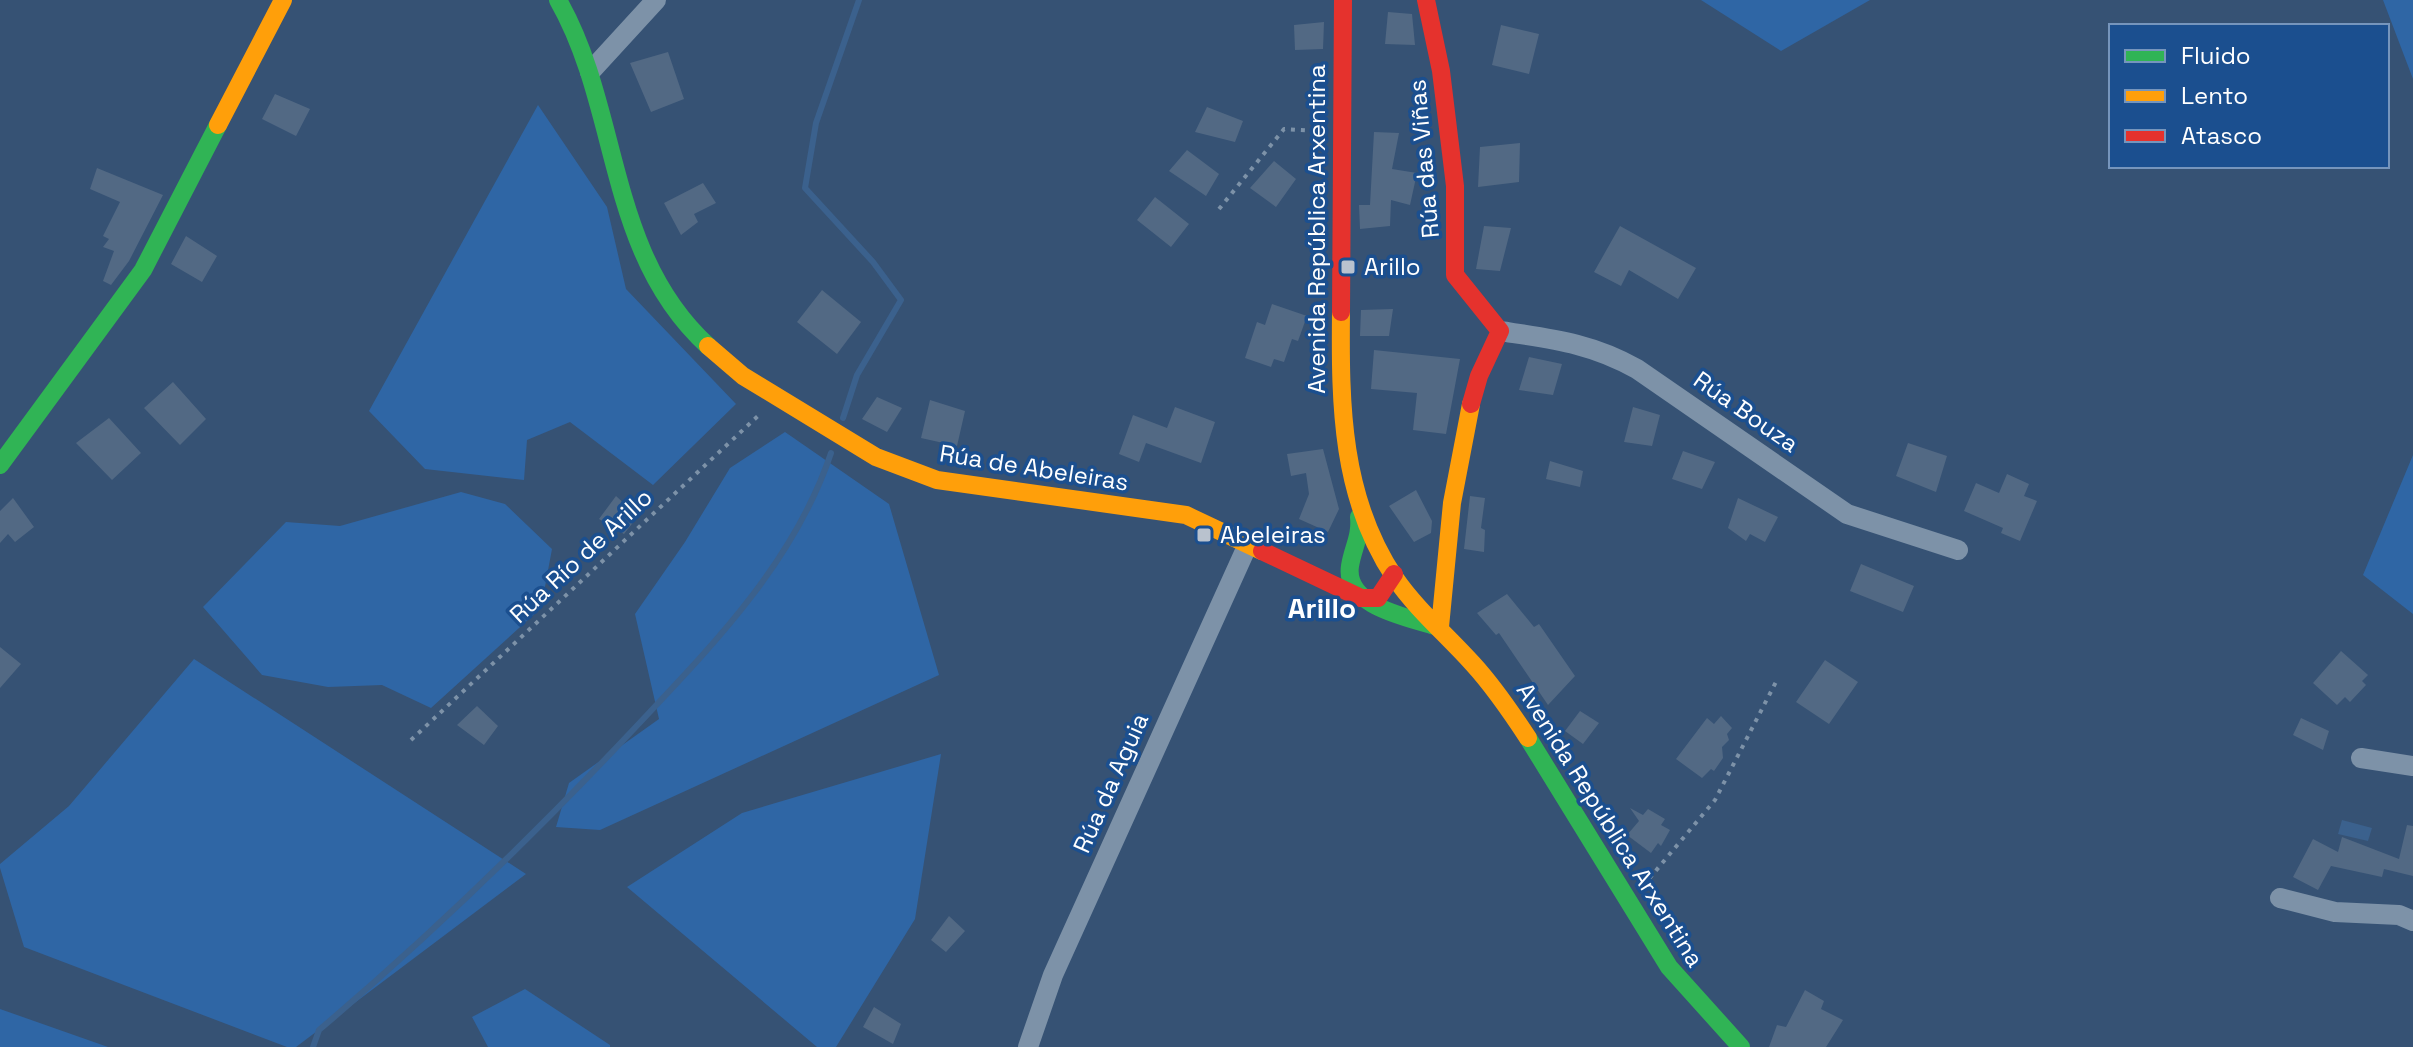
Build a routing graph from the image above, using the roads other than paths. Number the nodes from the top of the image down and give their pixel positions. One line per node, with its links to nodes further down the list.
1 (283, 0): 8 (street)
2 (558, 0): 6 (street, Rúa de Abeleiras)
3 (656, 0): 6 (street)
4 (1343, 0): 9 (street, Avenida República Arxentina)
5 (1426, 0): 7 (street, Rúa das Viñas)
6 (590, 72): 10 (street, Rúa de Abeleiras)
7 (1500, 331): 11 (street, Rúa Bouza); 16 (street)
8 (0, 465)
9 (1358, 505): 13 (street, Avenida República Arxentina); 14 (street, Avenida República Arxentina)
10 (1249, 542): 12 (street, Rúa de Abeleiras); 21 (street, Rúa da Aguia)
11 (1958, 550)
12 (1283, 560): 13 (street, Rúa de Abeleiras); 15 (street, Rúa de Abeleiras)
13 (1350, 567): 14 (street, Rúa de Abeleiras); 15 (street)
14 (1390, 570): 15 (street); 16 (street, Avenida República Arxentina)
15 (1361, 598): 16 (street, Avenida República Arxentina)
16 (1440, 627): 22 (street, Avenida República Arxentina)
17 (2361, 758): 18 (street)
18 (2413, 766)
19 (2280, 898): 20 (street)
20 (2413, 921)
21 (1028, 1047)
22 (1741, 1047)

